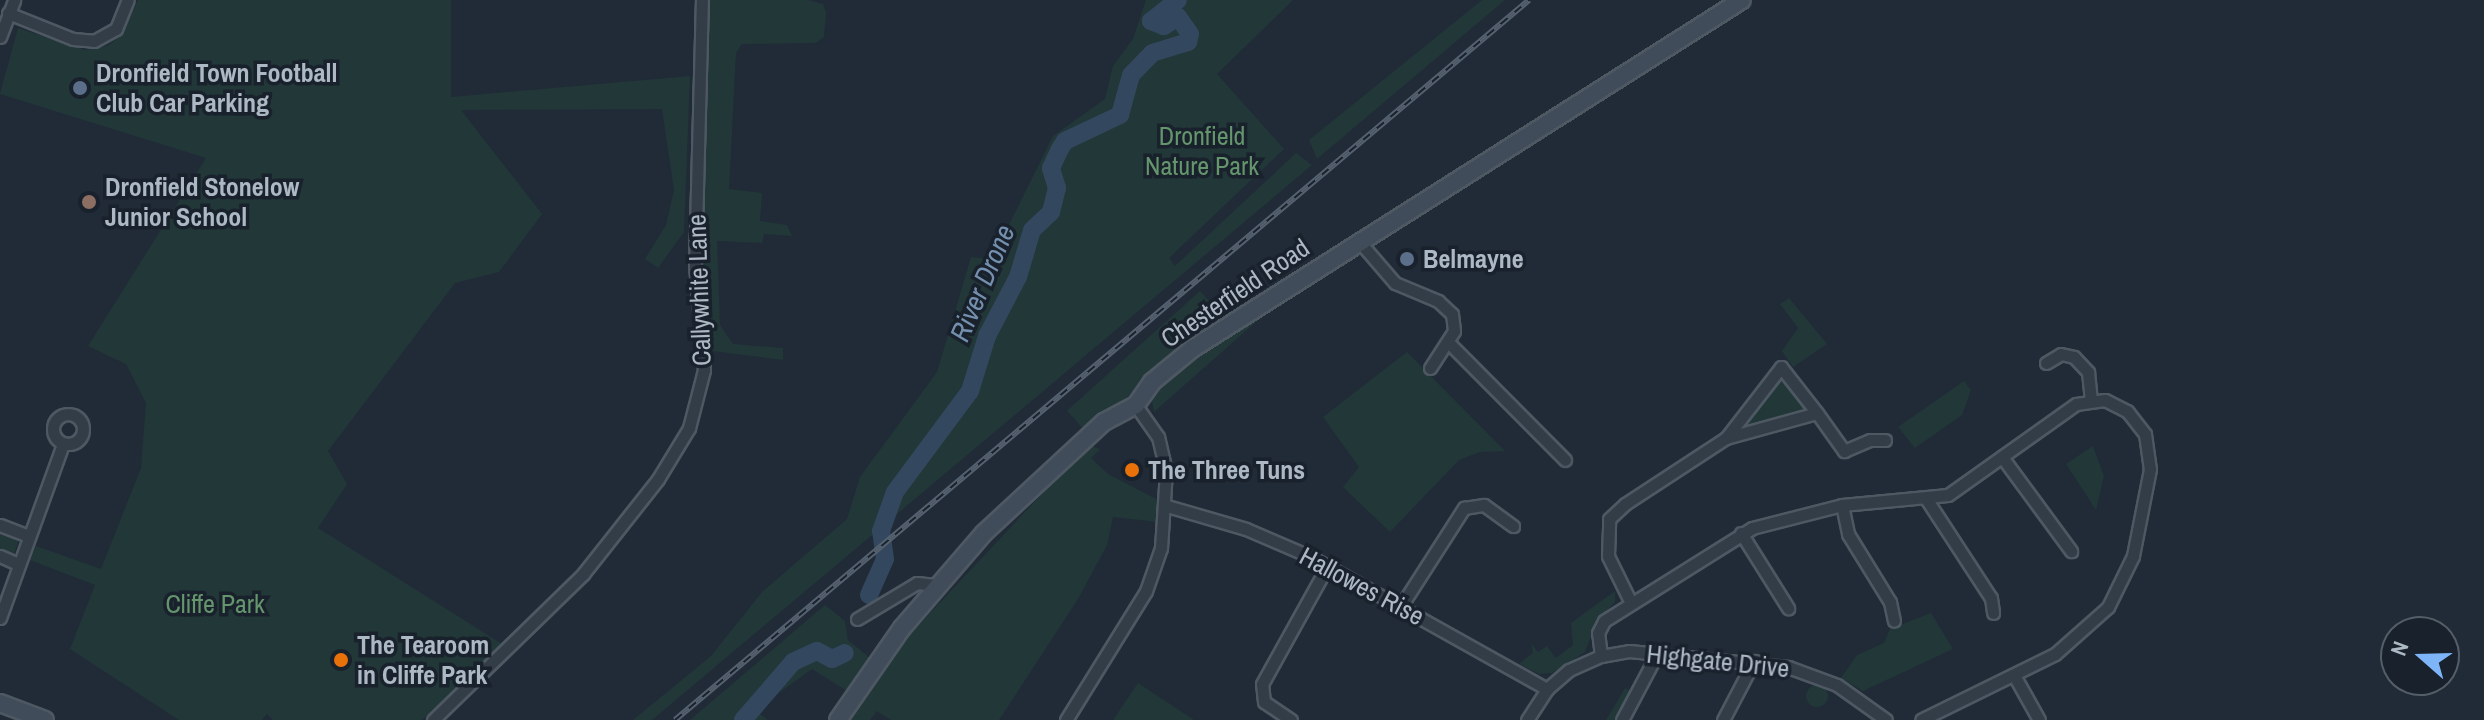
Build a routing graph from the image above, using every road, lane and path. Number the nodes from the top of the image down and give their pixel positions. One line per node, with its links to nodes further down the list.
1 (14, 0): 5 (street)
2 (128, 0): 5 (street)
3 (702, 0): 45 (street, Callywhite Lane)
4 (1742, 0): 7 (main road, Chesterfield Road)
5 (8, 13): 6 (street)
6 (0, 37)
7 (1358, 240): 8 (street); 12 (main road, Chesterfield Road)
8 (1448, 342): 10 (street); 18 (street)
9 (2046, 363): 11 (street)
10 (1430, 368)
11 (2091, 399): 17 (street); 41 (street)
12 (1136, 405): 21 (street); 30 (main road, Chesterfield Road)
13 (1817, 413): 14 (street); 14 (street); 15 (street)
14 (1726, 438): 31 (street)
15 (1885, 440)
16 (63, 444): 25 (street)
17 (2002, 457): 19 (street); 26 (street)
18 (1565, 460)
19 (1927, 500): 20 (street); 34 (street)
20 (1842, 505): 24 (street); 37 (street)
21 (1167, 506): 29 (street, Hallowes Rise); 47 (street)
22 (0, 525): 25 (street)
23 (1513, 526): 32 (street)
24 (1741, 533): 31 (street); 33 (street)
25 (29, 536): 28 (street)
26 (2071, 551)
27 (0, 556): 28 (street)
28 (18, 564): 35 (street)
29 (1328, 565): 32 (street, Hallowes Rise); 48 (street)
30 (935, 585): 36 (street); 46 (main road, Chesterfield Road)
31 (1631, 603): 39 (street)
32 (1401, 606): 42 (street, Hallowes Rise)
33 (1788, 608)
34 (1993, 613)
35 (0, 618)
36 (857, 619)
37 (1894, 621)
38 (1658, 652): 39 (street, Highgate Drive); 40 (street, Highgate Drive); 50 (street)
39 (1601, 656): 42 (street, Highgate Drive)
40 (1754, 661): 51 (street); 52 (street, Highgate Drive)
41 (2015, 677): 53 (street); 54 (street)
42 (1547, 689): 49 (street)
43 (0, 703): 44 (main road)
44 (45, 720)
45 (433, 720)
46 (838, 720)
47 (1066, 720)
48 (1291, 720)
49 (1527, 720)
50 (1622, 720)
51 (1723, 720)
52 (1884, 720)
53 (1921, 720)
54 (2039, 720)

